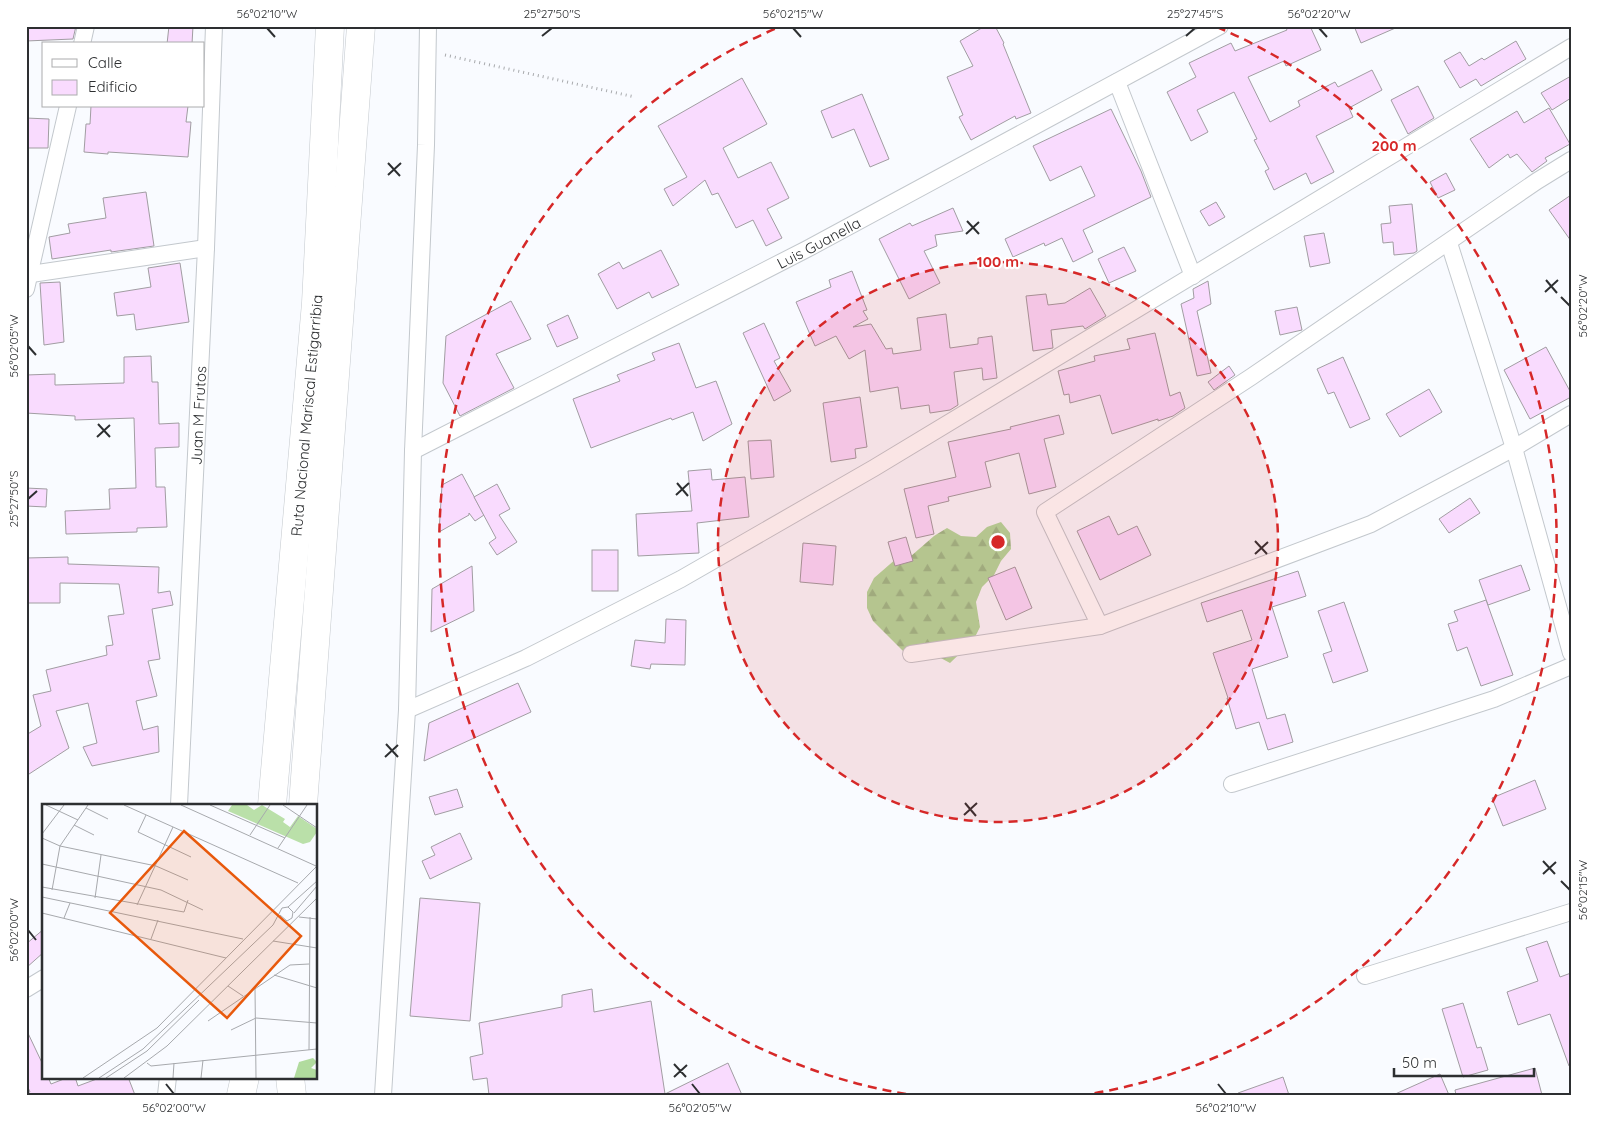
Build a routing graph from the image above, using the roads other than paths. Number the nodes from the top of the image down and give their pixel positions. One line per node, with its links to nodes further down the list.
1 (86, 26): 7 (street)
2 (214, 26): 13 (street, Juan M Frutos)
3 (330, 26): 26 (highway, Ruta Nacional Mariscal Estigarribia)
4 (361, 26): 27 (highway, Ruta Nacional Mariscal Estigarribia)
5 (428, 26): 18 (street)
6 (1220, 26): 9 (street, Luis Guanella)
7 (82, 42)
8 (1571, 47): 14 (street)
9 (1117, 82): 14 (street); 18 (street, Luis Guanella)
10 (68, 108): 15 (street)
11 (1571, 160): 12 (street)
12 (1449, 243): 17 (street); 19 (street)
13 (206, 248): 15 (street); 25 (street, Juan M Frutos)
14 (1193, 276): 23 (street)
15 (29, 281)
16 (1571, 414): 17 (street)
17 (1514, 448): 19 (street); 20 (street)
18 (413, 451): 23 (street)
19 (1100, 626): 21 (street)
20 (1571, 653)
21 (911, 654)
22 (1571, 666): 24 (street)
23 (407, 710): 38 (street)
24 (1232, 784)
25 (179, 804)
26 (272, 804)
27 (303, 804)
28 (1571, 912): 29 (street)
29 (1365, 976)
30 (42, 979): 31 (street)
31 (26, 989)
32 (168, 1078): 35 (street)
33 (245, 1078): 36 (highway)
34 (290, 1078): 37 (highway)
35 (166, 1095)
36 (241, 1095)
37 (292, 1095)
38 (383, 1095)

